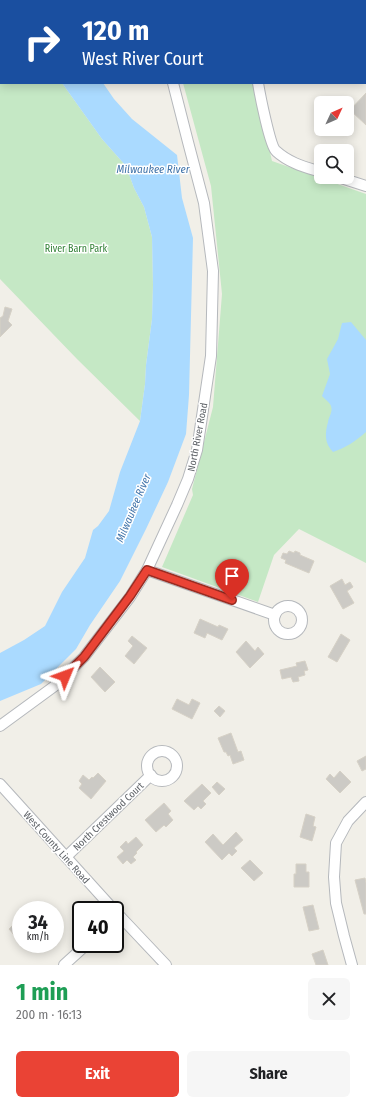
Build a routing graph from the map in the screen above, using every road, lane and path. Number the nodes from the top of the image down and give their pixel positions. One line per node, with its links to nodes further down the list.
1 (173, 84): 6 (street, North River Road)
2 (258, 84): 3 (street)
3 (314, 170)
4 (354, 182): 5 (street)
5 (366, 186)
6 (147, 570): 7 (street); 8 (street, North River Road)
7 (275, 616)
8 (0, 726)
9 (151, 775): 12 (street, North Crestwood Court)
10 (0, 784): 12 (street, West County Line Road)
11 (366, 802): 18 (street)
12 (66, 857): 13 (street, West County Line Road)
13 (105, 901)
14 (124, 921): 17 (street, West County Line Road)
15 (77, 953): 16 (street)
16 (64, 965)
17 (166, 965)
18 (352, 965)

